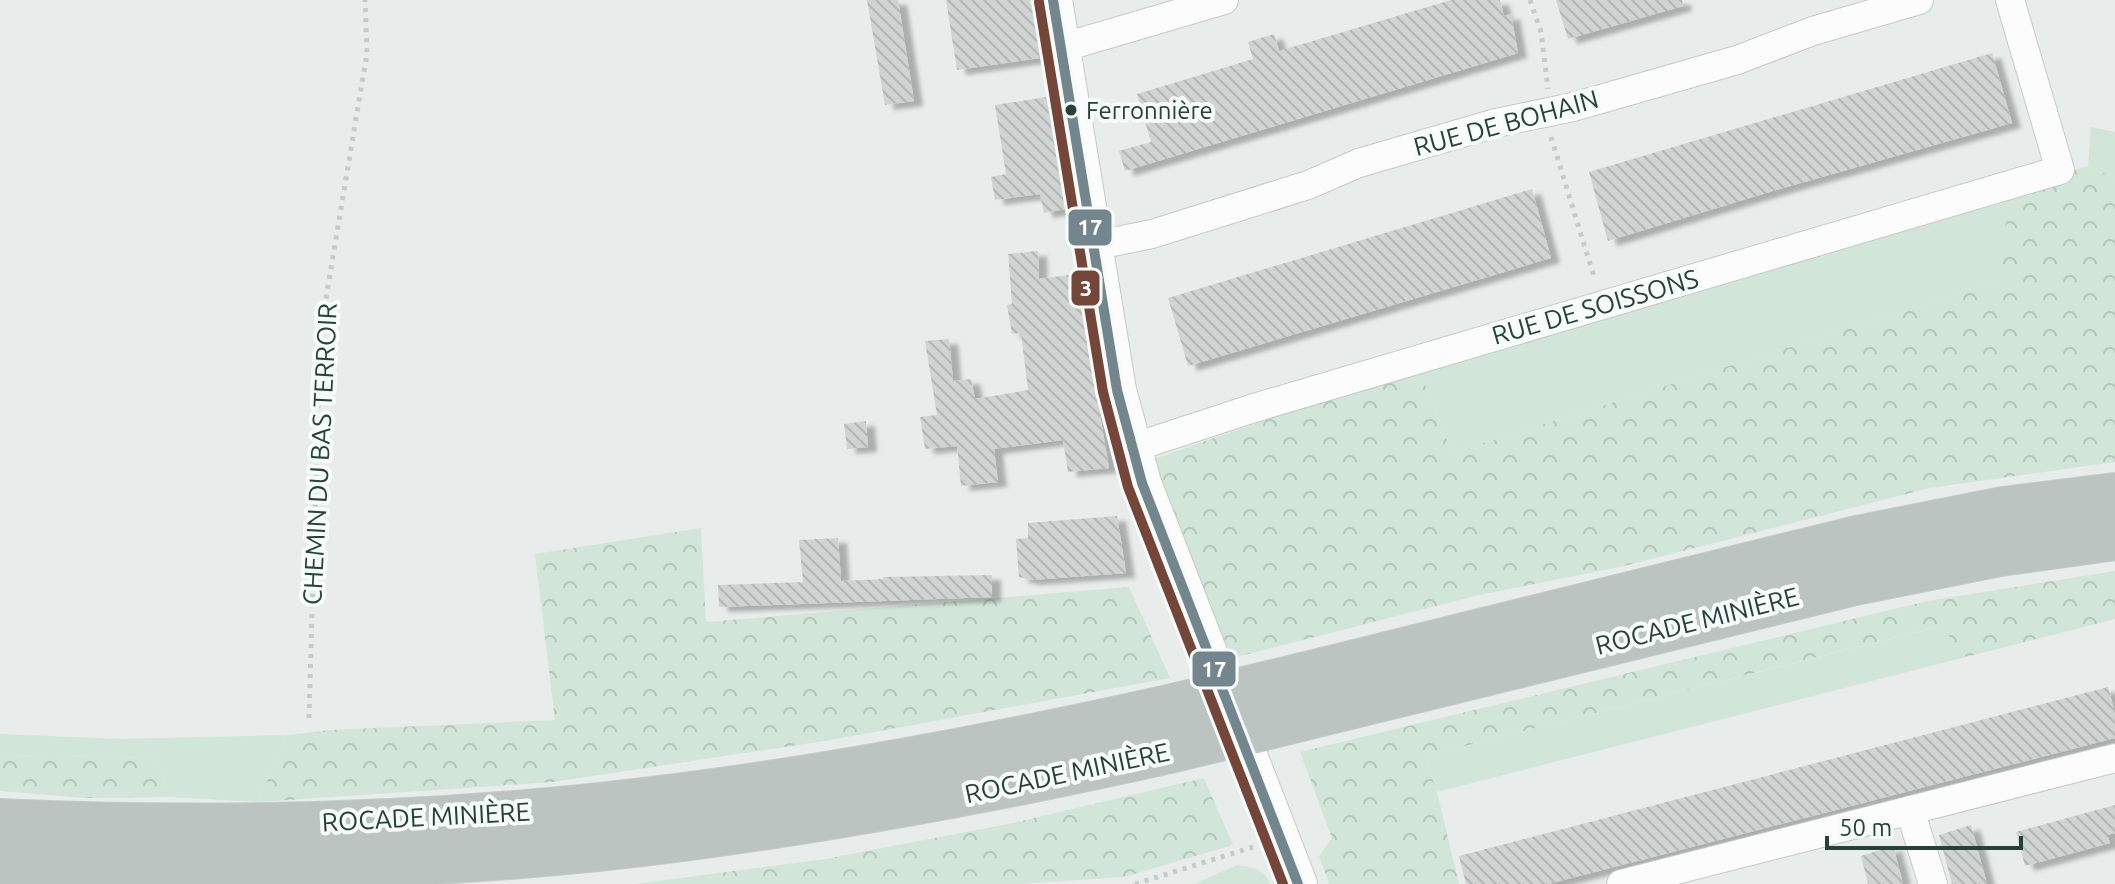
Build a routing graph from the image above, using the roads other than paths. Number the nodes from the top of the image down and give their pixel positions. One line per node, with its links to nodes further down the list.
1 (1053, 0): 5 (street)
2 (1224, 0): 5 (street)
3 (1919, 0): 6 (street, RUE DE BOHAIN)
4 (2010, 0): 7 (street, RUE DE SOISSONS)
5 (1061, 48): 6 (street)
6 (1093, 246): 7 (street)
7 (1132, 448): 14 (street)
8 (2115, 495): 12 (highway, ROCADE MINIÈRE, bridge)
9 (2115, 538): 13 (highway, ROCADE MINIÈRE, bridge)
10 (2115, 758): 11 (street)
11 (1910, 810): 15 (street); 16 (street)
12 (0, 821)
13 (0, 863)
14 (1298, 884)
15 (1621, 884)
16 (1933, 884)

